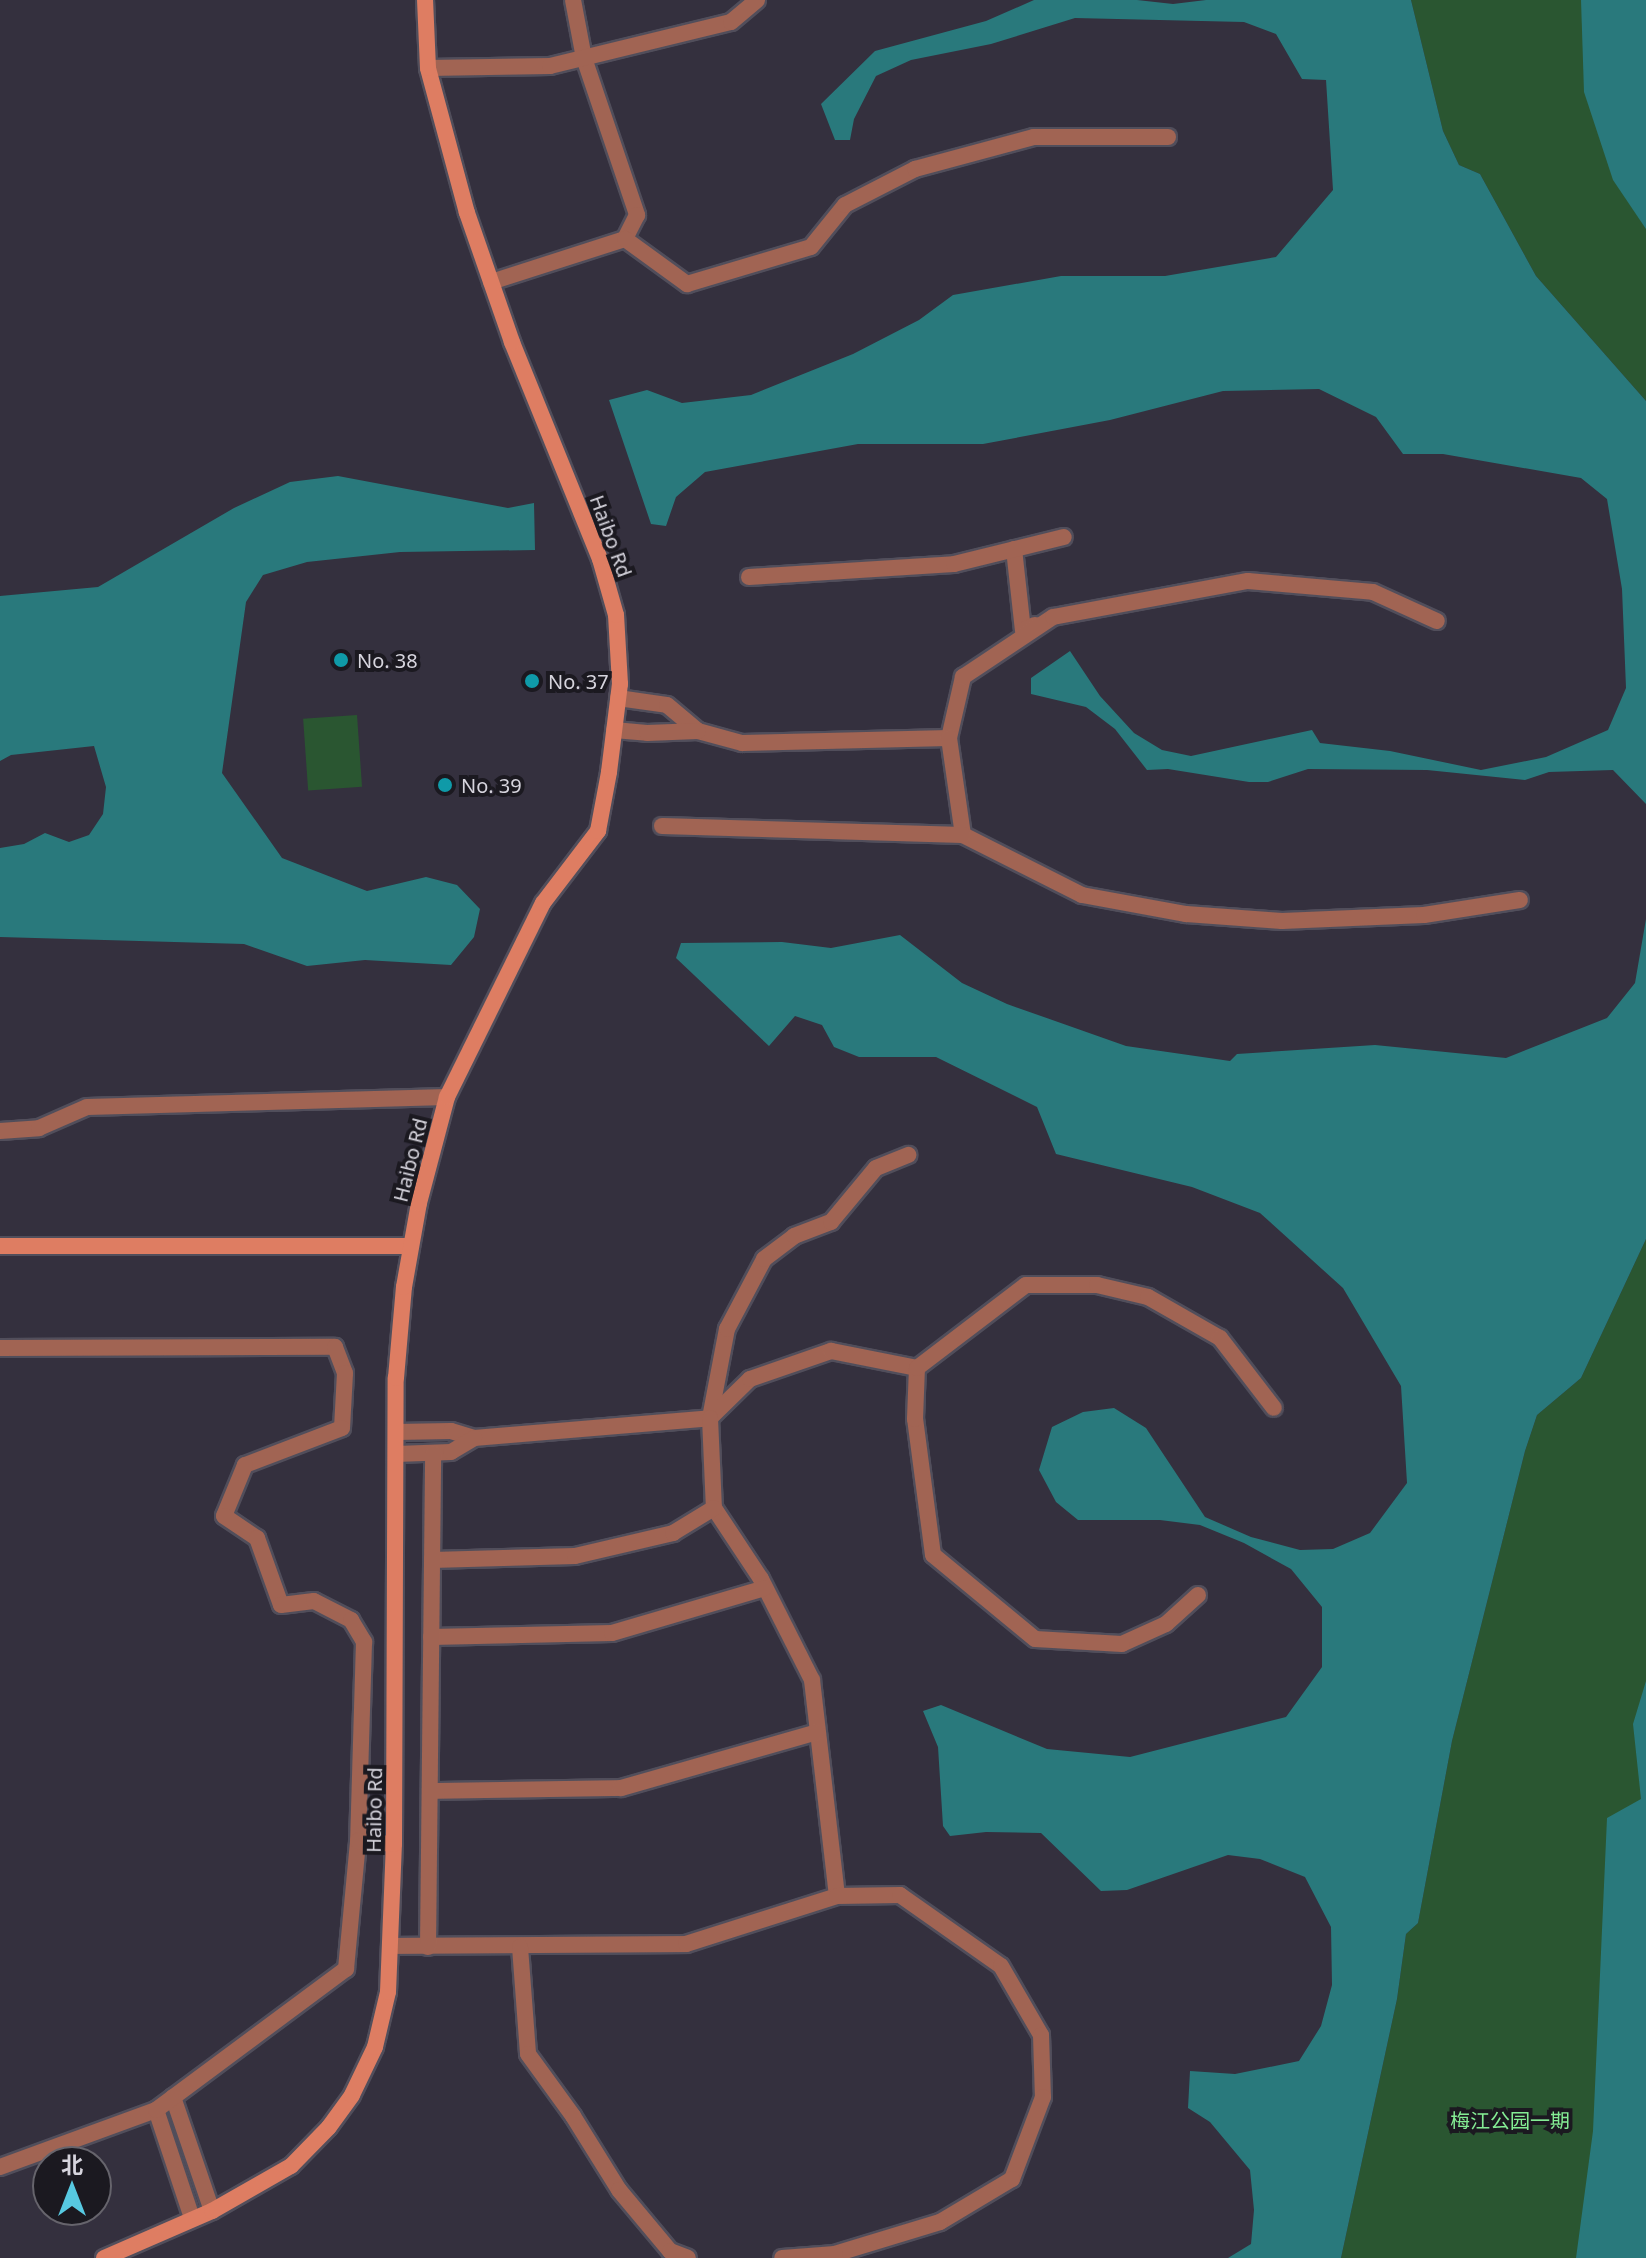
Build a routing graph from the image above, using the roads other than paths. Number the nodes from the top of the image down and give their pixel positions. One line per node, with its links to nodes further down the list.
1 (425, 0): 5 (street, Haibo Rd)
2 (573, 0): 4 (street)
3 (757, 0): 4 (street)
4 (584, 58): 5 (street); 7 (street)
5 (428, 68): 8 (street, Haibo Rd)
6 (1168, 137): 7 (street)
7 (625, 239): 8 (street)
8 (491, 282): 14 (street, Haibo Rd)
9 (1064, 537): 10 (street)
10 (1014, 549): 11 (street); 12 (street)
11 (749, 577)
12 (1053, 617): 13 (street); 17 (street)
13 (1437, 621)
14 (618, 698): 15 (street, Haibo Rd); 16 (street)
15 (614, 730): 16 (street); 21 (street, Haibo Rd)
16 (698, 731): 17 (street)
17 (949, 738): 19 (street)
18 (662, 826): 19 (street)
19 (963, 835): 20 (street)
20 (1520, 900)
21 (447, 1097): 22 (street); 25 (street, Haibo Rd)
22 (0, 1131)
23 (909, 1155): 29 (street)
24 (0, 1246): 25 (street)
25 (411, 1246): 30 (street, Haibo Rd)
26 (0, 1348): 41 (street)
27 (917, 1368): 28 (street); 29 (street); 37 (street)
28 (1274, 1408)
29 (710, 1418): 31 (street); 34 (street)
30 (396, 1432): 31 (street); 33 (street, Haibo Rd)
31 (474, 1438): 32 (street)
32 (433, 1453): 33 (street); 35 (street)
33 (396, 1454): 42 (street, Haibo Rd)
34 (714, 1508): 35 (street); 36 (street)
35 (432, 1560): 38 (street)
36 (765, 1588): 38 (street); 39 (street)
37 (1198, 1595)
38 (431, 1637): 40 (street)
39 (817, 1732): 40 (street); 43 (street)
40 (430, 1791): 45 (street)
41 (358, 1841): 42 (street); 47 (street)
42 (394, 1844): 44 (street, Haibo Rd)
43 (837, 1896): 46 (street); 54 (street)
44 (390, 1946): 45 (street); 50 (street, Haibo Rd)
45 (428, 1947): 46 (street)
46 (520, 1947): 53 (street)
47 (173, 2097): 48 (street); 50 (street)
48 (156, 2110): 49 (street); 51 (street)
49 (0, 2167)
50 (212, 2211): 51 (street, Haibo Rd)
51 (192, 2218): 52 (street, Haibo Rd)
52 (104, 2258)
53 (688, 2258)
54 (782, 2258)

